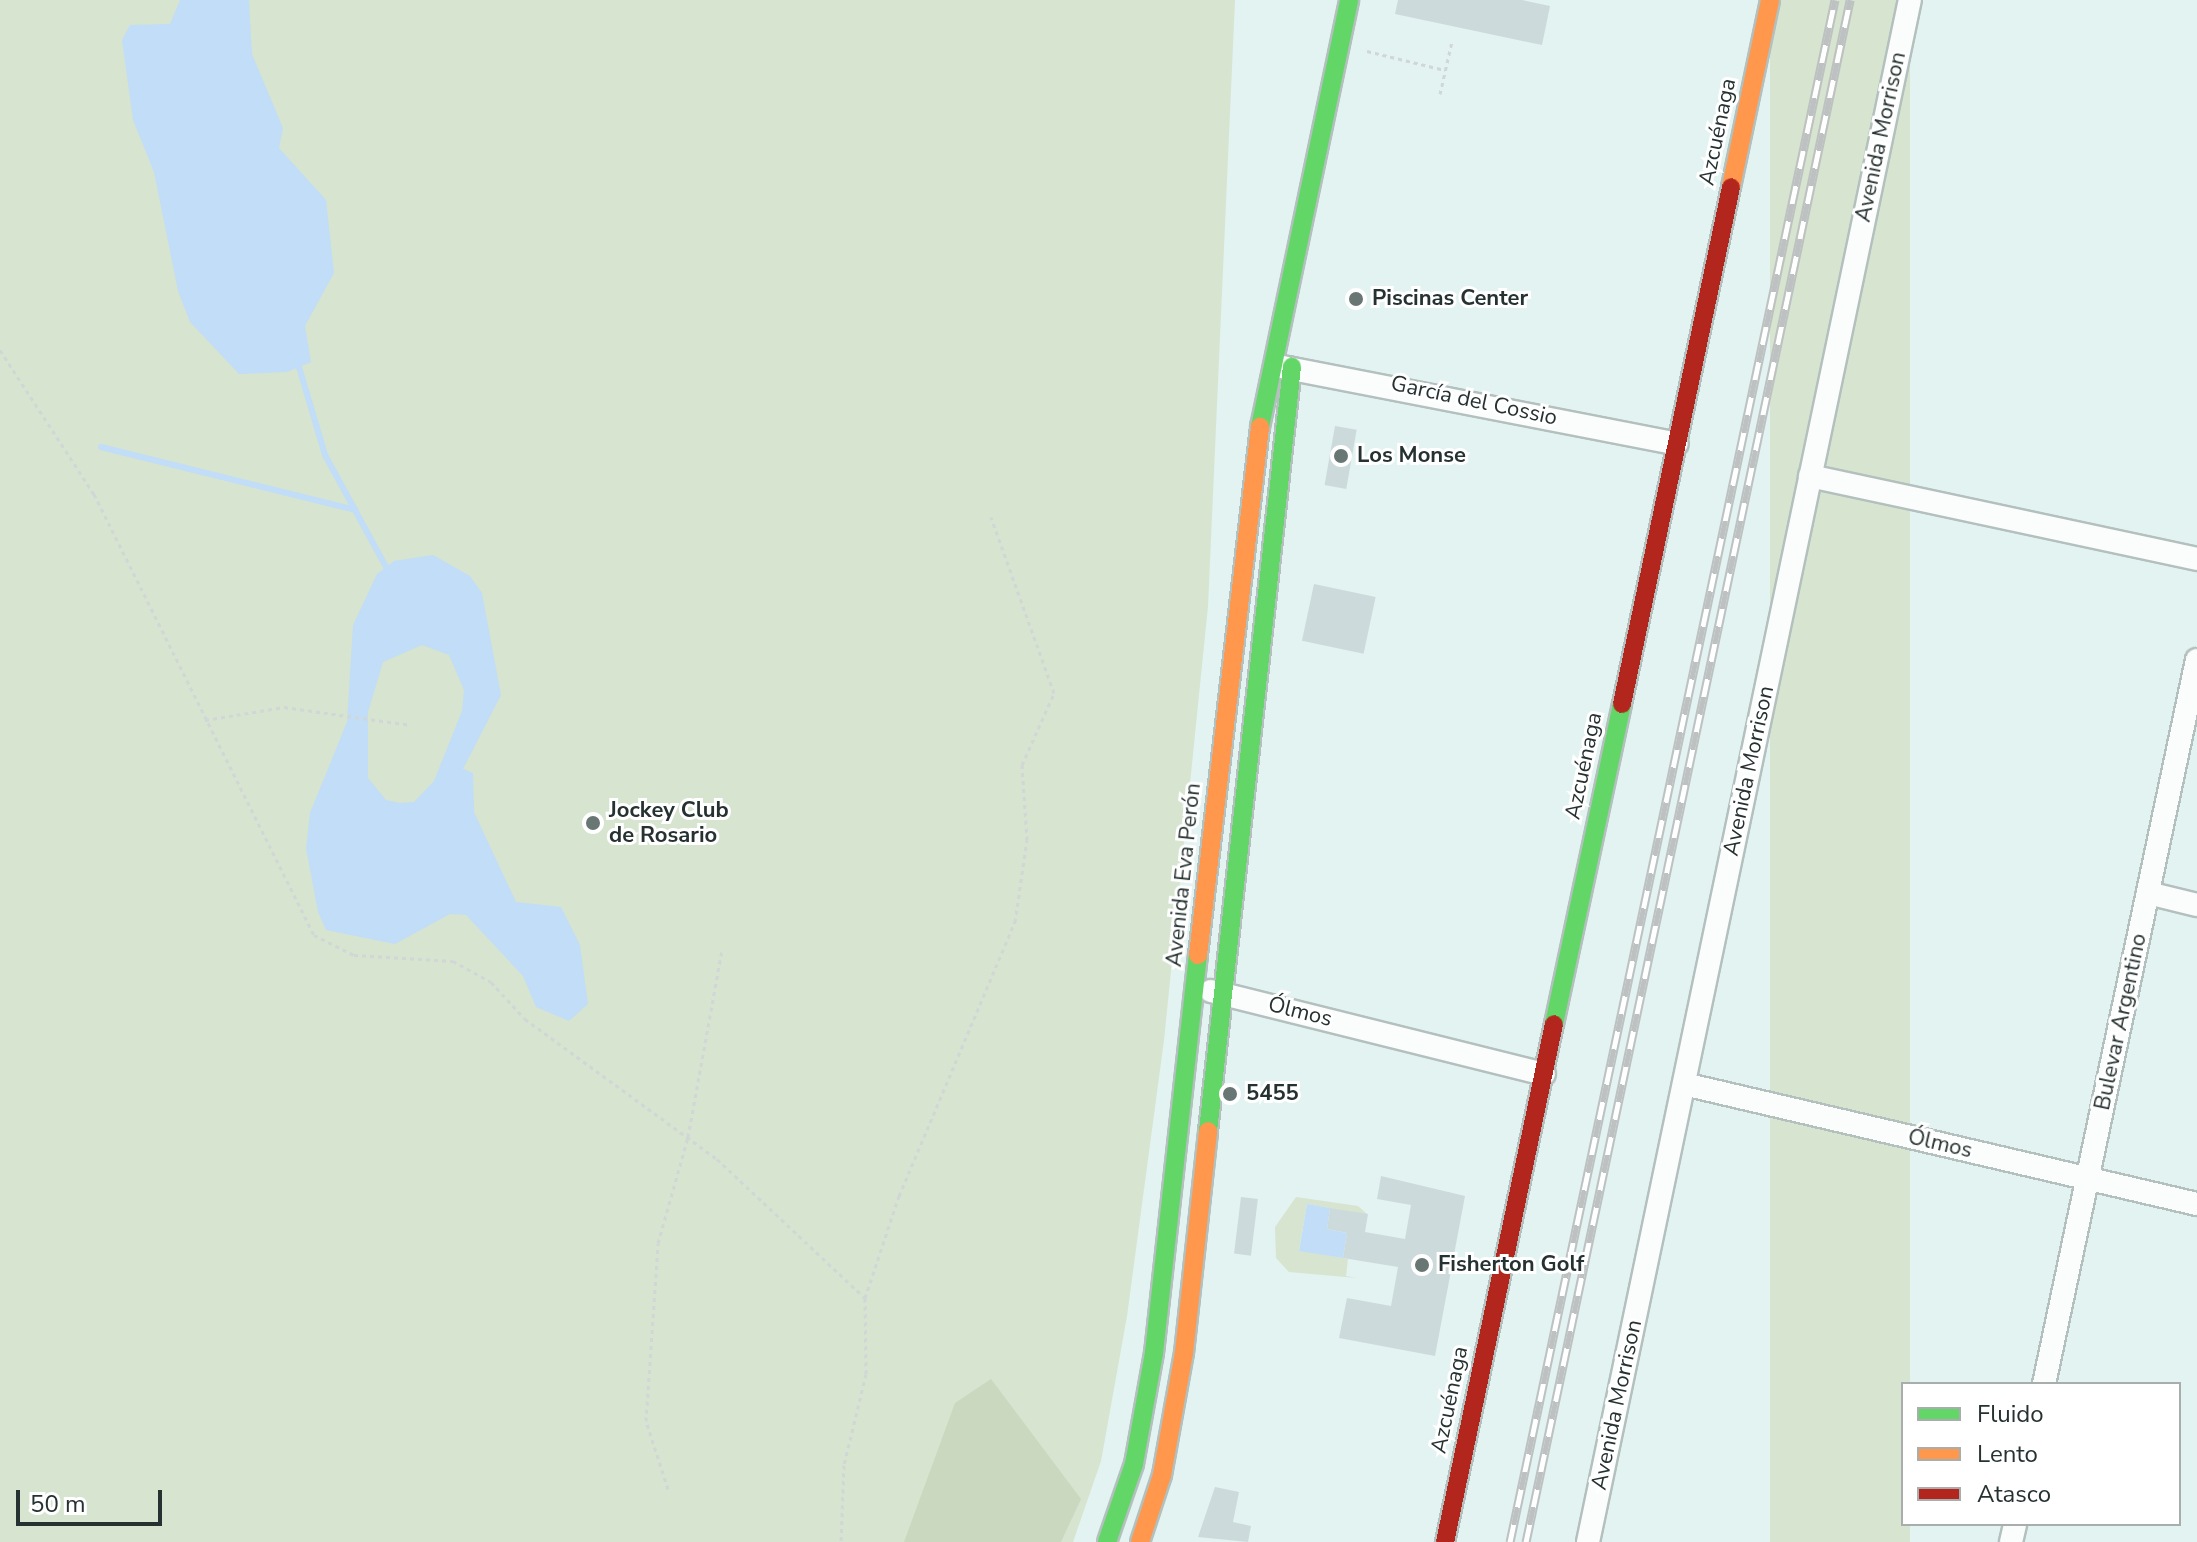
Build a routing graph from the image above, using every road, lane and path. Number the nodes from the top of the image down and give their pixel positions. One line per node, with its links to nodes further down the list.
1 (1349, 0): 9 (main road, Avenida Eva Perón)
2 (1770, 0): 10 (main road, Azcuénaga)
3 (1910, 0): 11 (street, Avenida Morrison)
4 (1452, 41): 6 (path)
5 (1377, 54): 6 (path)
6 (1445, 70): 7 (path)
7 (1440, 94)
8 (0, 350): 15 (path)
9 (1281, 367): 10 (street, García del Cossio); 20 (main road, Avenida Eva Perón); 21 (main road, Avenida Eva Perón)
10 (1677, 444): 22 (main road, Azcuénaga)
11 (1810, 476): 13 (street); 23 (street, Avenida Morrison)
12 (991, 517): 27 (path)
13 (2197, 559)
14 (2197, 660): 17 (street, Bulevar Argentino)
15 (205, 720): 16 (path); 24 (path)
16 (411, 725)
17 (2148, 893): 18 (street); 25 (street, Bulevar Argentino)
18 (2197, 905)
19 (722, 949): 24 (path)
20 (1196, 989): 21 (street, Ólmos); 31 (main road, Avenida Eva Perón)
21 (1226, 993): 22 (street, Ólmos); 32 (main road, Avenida Eva Perón)
22 (1544, 1074): 33 (main road, Azcuénaga)
23 (1684, 1084): 25 (street, Ólmos); 34 (street, Avenida Morrison)
24 (688, 1137): 27 (path); 29 (path)
25 (2088, 1179): 26 (street, Ólmos); 28 (street, Bulevar Argentino)
26 (2197, 1204)
27 (865, 1298): 30 (path)
28 (2044, 1382)
29 (668, 1489)
30 (841, 1542)
31 (1107, 1542)
32 (1140, 1542)
33 (1445, 1542)
34 (1588, 1542)

